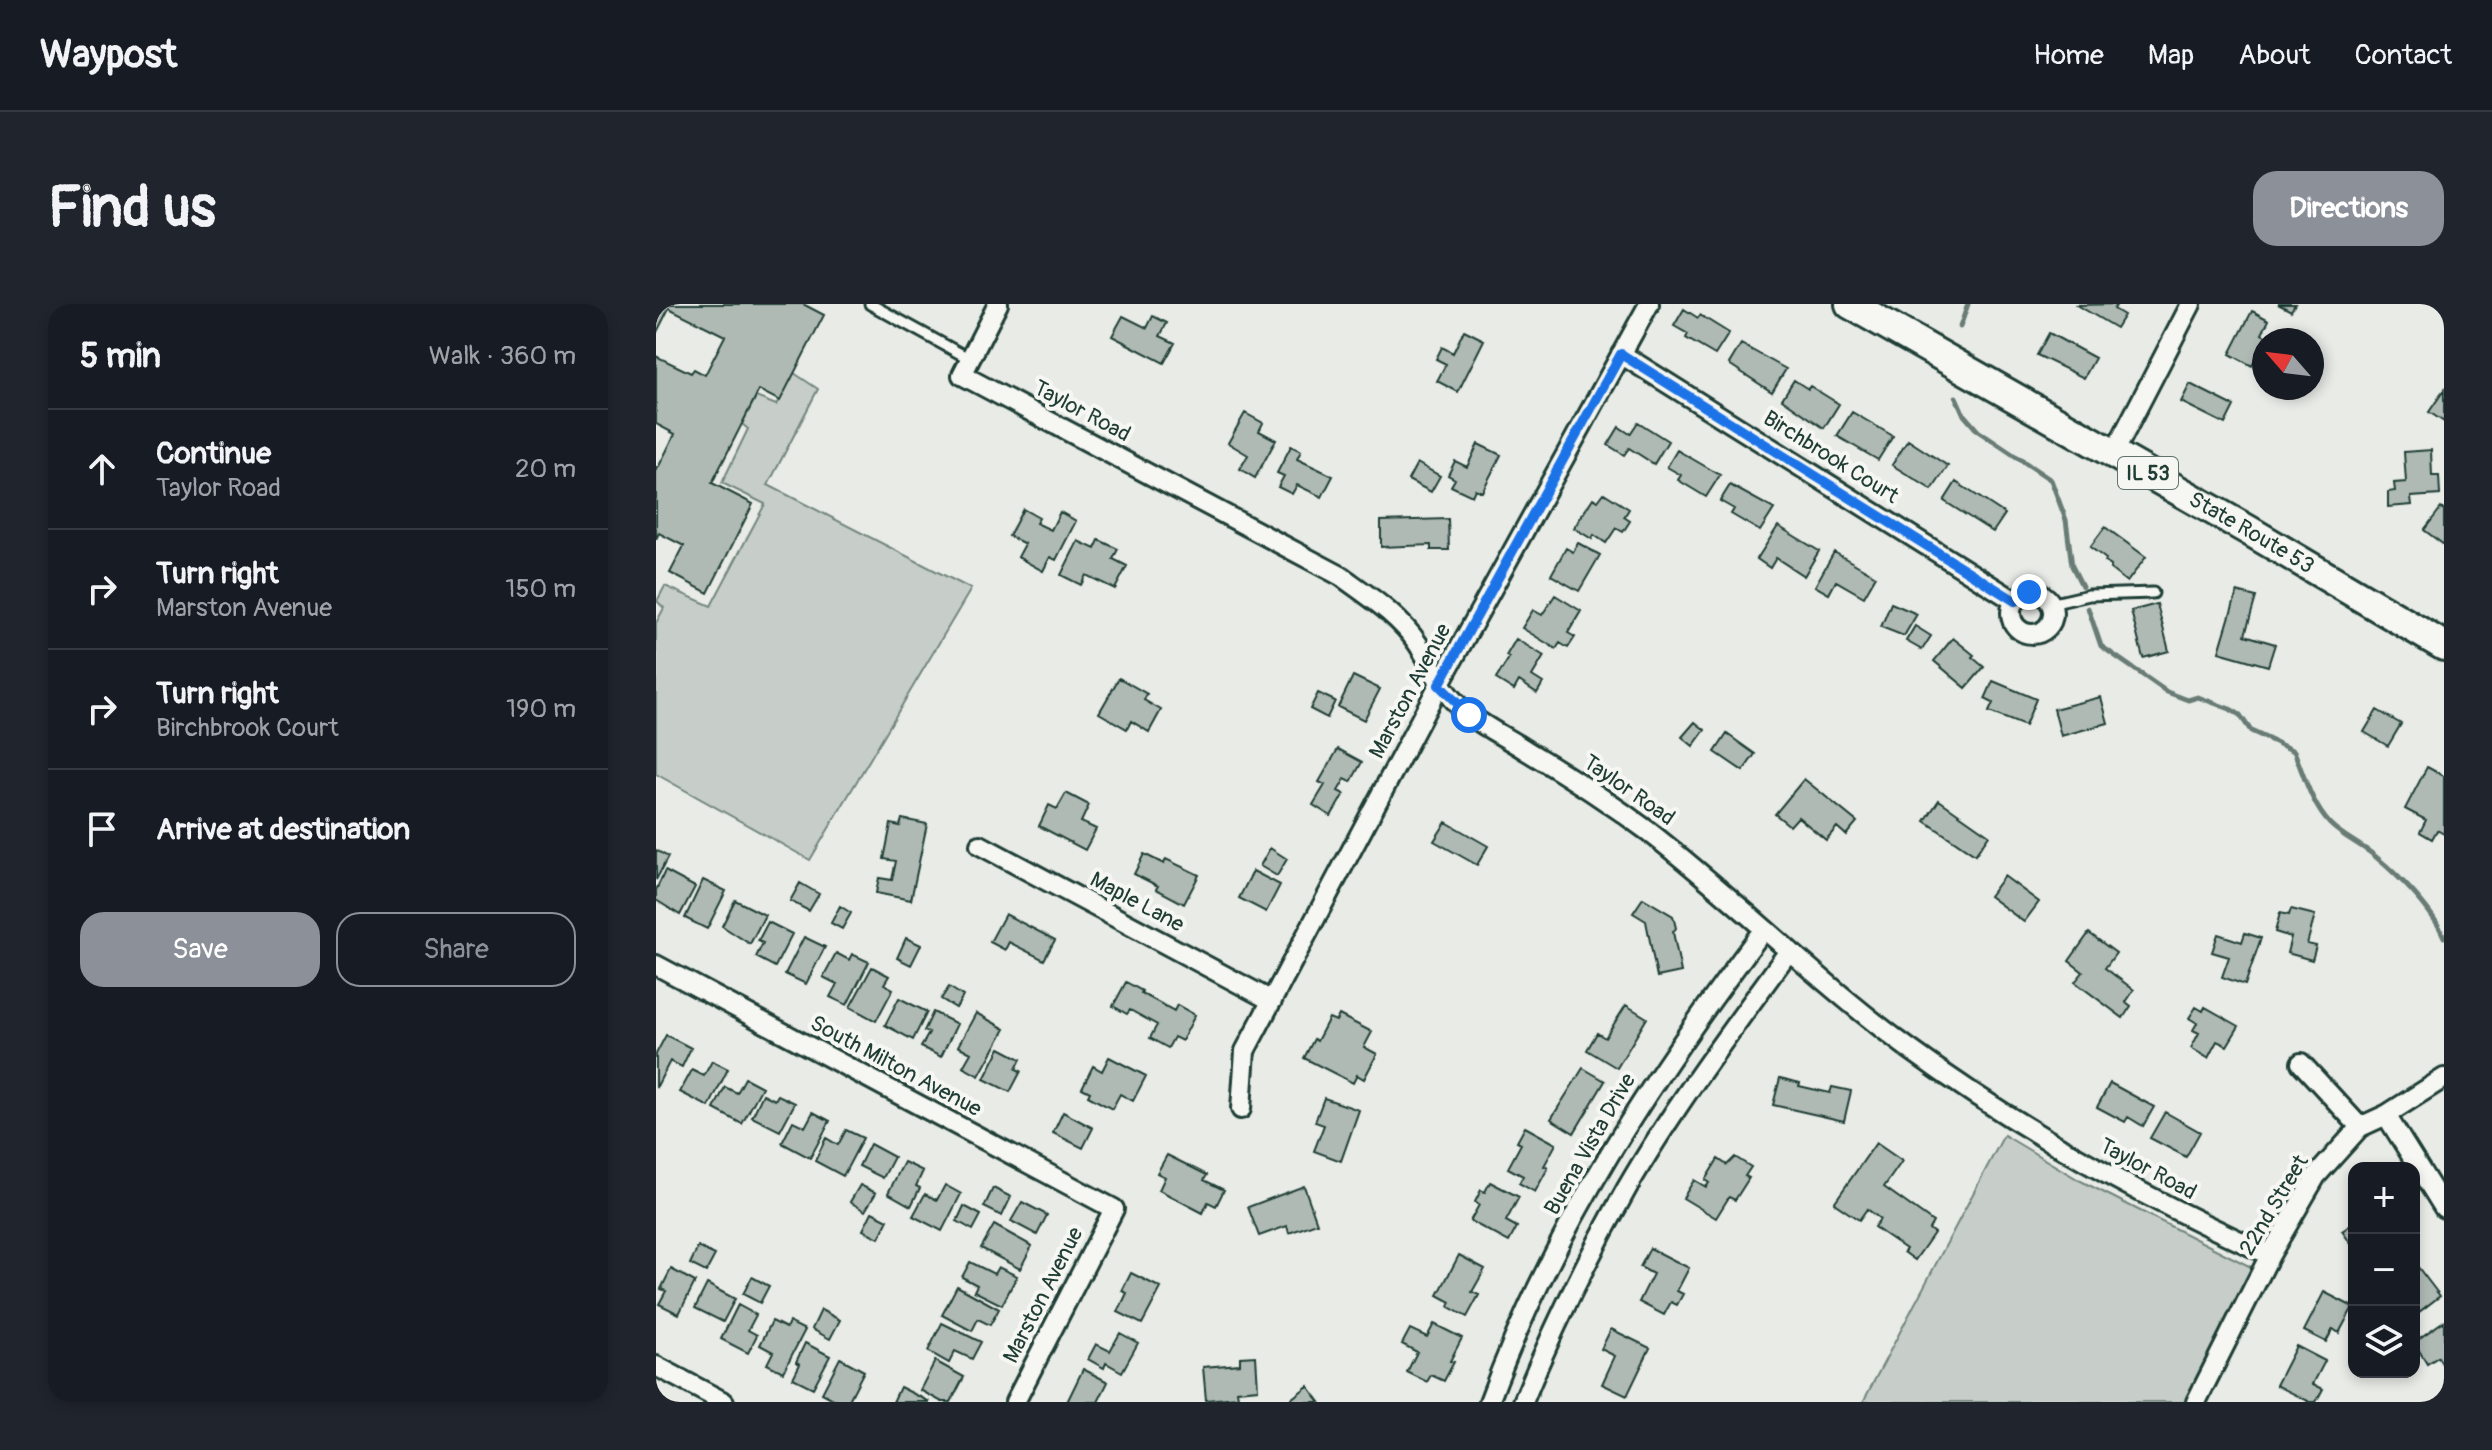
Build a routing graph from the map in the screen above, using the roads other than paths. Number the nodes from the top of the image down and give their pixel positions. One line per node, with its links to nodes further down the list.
1 (870, 304): 7 (lane)
2 (998, 304): 7 (street)
3 (1649, 304): 6 (street, Marston Avenue)
4 (1850, 304): 8 (main road, State Route 53 / IL 53)
5 (2191, 304): 8 (street)
6 (1621, 354): 10 (street, Birchbrook Court); 13 (street, Marston Avenue)
7 (966, 367): 13 (street, Taylor Road)
8 (2114, 453): 12 (main road, State Route 53 / IL 53)
9 (2153, 593): 11 (lane)
10 (2015, 601): 11 (street); 11 (street)
11 (2050, 604)
12 (2444, 646)
13 (1439, 685): 15 (street, Taylor Road); 18 (street, Marston Avenue)
14 (980, 845): 18 (street, Maple Lane)
15 (1764, 929): 16 (street, Taylor Road); 30 (street, Buena Vista Drive)
16 (1789, 951): 26 (street, Taylor Road); 31 (street)
17 (656, 965): 25 (street, South Milton Avenue)
18 (1272, 1001): 21 (street, Marston Avenue)
19 (2301, 1063): 23 (street)
20 (2444, 1078): 22 (street, 22nd Street)
21 (1241, 1109)
22 (2386, 1115): 23 (street, 22nd Street); 24 (street)
23 (2360, 1127): 26 (street, 22nd Street)
24 (2444, 1208)
25 (1114, 1209): 29 (street, Marston Avenue)
26 (2270, 1255): 32 (street, 22nd Street)
27 (656, 1366): 28 (street)
28 (724, 1402)
29 (1015, 1402)
30 (1489, 1402)
31 (1523, 1402)
32 (2196, 1402)

